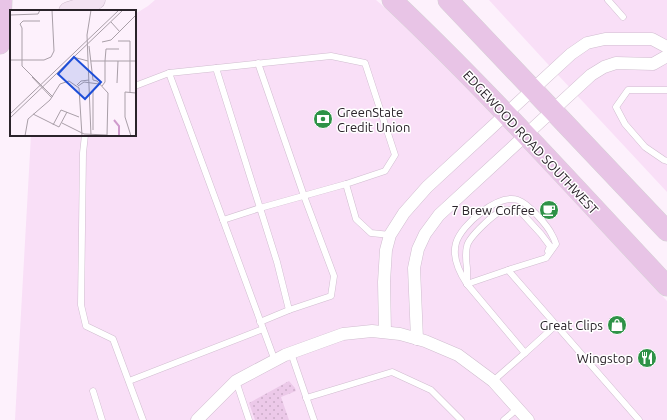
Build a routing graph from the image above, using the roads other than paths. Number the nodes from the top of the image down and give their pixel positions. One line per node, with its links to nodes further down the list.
1 (96, 0): 5 (street)
2 (392, 0): 18 (main road, EDGEWOOD ROAD SOUTHWEST)
3 (448, 0): 15 (main road)
4 (608, 0): 7 (lane)
5 (71, 10)
6 (4, 14): 8 (main road)
7 (623, 17)
8 (0, 44)
9 (667, 47): 15 (street)
10 (667, 56): 17 (street)
11 (258, 63): 12 (lane); 22 (lane); 23 (lane)
12 (216, 68): 13 (lane); 24 (lane)
13 (169, 73): 14 (lane); 25 (lane)
14 (136, 86)
15 (533, 89): 17 (main road); 18 (street)
16 (667, 90): 21 (lane)
17 (553, 111): 20 (street); 26 (main road)
18 (506, 113): 20 (main road, EDGEWOOD ROAD SOUTHWEST); 27 (street)
19 (85, 136): 41 (lane)
20 (526, 136): 31 (main road, EDGEWOOD ROAD SOUTHWEST); 37 (street)
21 (667, 160)
22 (346, 184): 23 (lane); 27 (lane)
23 (304, 196): 24 (lane); 32 (lane)
24 (260, 208): 25 (lane); 32 (lane)
25 (223, 220): 33 (lane)
26 (667, 231)
27 (390, 235): 36 (street)
28 (546, 258): 29 (lane); 30 (lane); 30 (lane)
29 (508, 270): 30 (lane); 34 (lane)
30 (467, 284): 39 (lane)
31 (667, 286)
32 (289, 310): 33 (lane)
33 (260, 322): 35 (lane)
34 (556, 325): 39 (lane); 55 (lane)
35 (263, 329): 40 (lane); 41 (lane)
36 (384, 332): 37 (street); 38 (street)
37 (417, 339): 43 (street)
38 (291, 353): 40 (street); 45 (lane)
39 (525, 353): 43 (lane)
40 (275, 361): 42 (street)
41 (129, 381): 48 (lane)
42 (236, 381): 49 (street); 50 (lane)
43 (493, 381): 46 (street)
44 (93, 391): 47 (lane)
45 (306, 398): 51 (lane); 52 (lane)
46 (518, 408): 53 (lane); 54 (street)
47 (102, 420)
48 (143, 420)
49 (197, 420)
50 (249, 420)
51 (314, 420)
52 (461, 420)
53 (504, 420)
54 (528, 420)
55 (639, 420)

